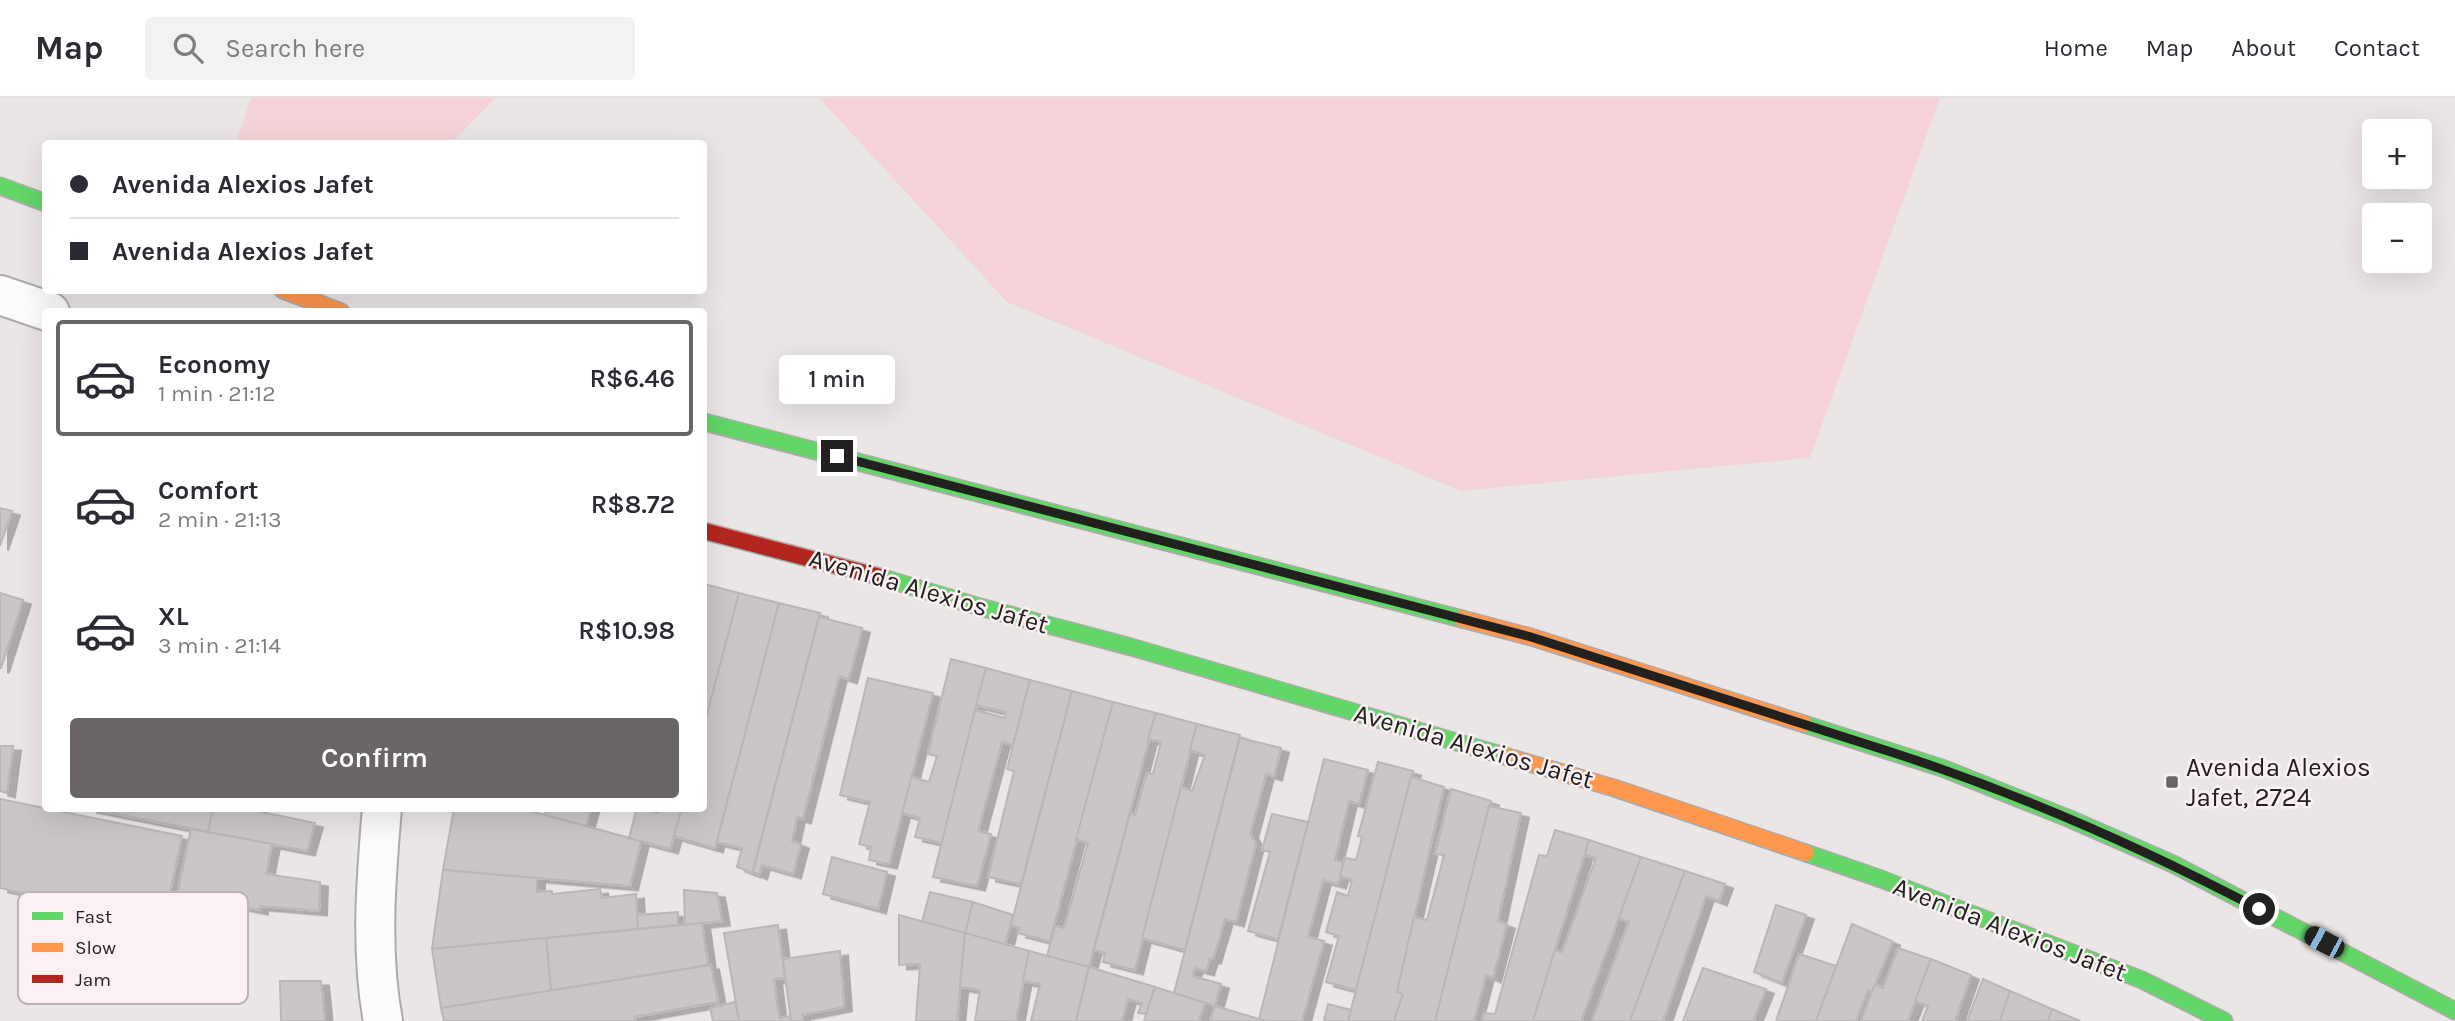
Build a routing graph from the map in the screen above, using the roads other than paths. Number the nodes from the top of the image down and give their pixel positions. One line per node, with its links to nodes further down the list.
1 (0, 186): 2 (main road)
2 (42, 202)
3 (294, 294): 5 (main road)
4 (0, 295): 6 (street)
5 (330, 308)
6 (42, 309)
7 (707, 423): 10 (main road)
8 (707, 532): 12 (main road, Avenida Alexios Jafet)
9 (382, 812): 11 (street)
10 (2455, 1011)
11 (383, 1021)
12 (2224, 1021)

